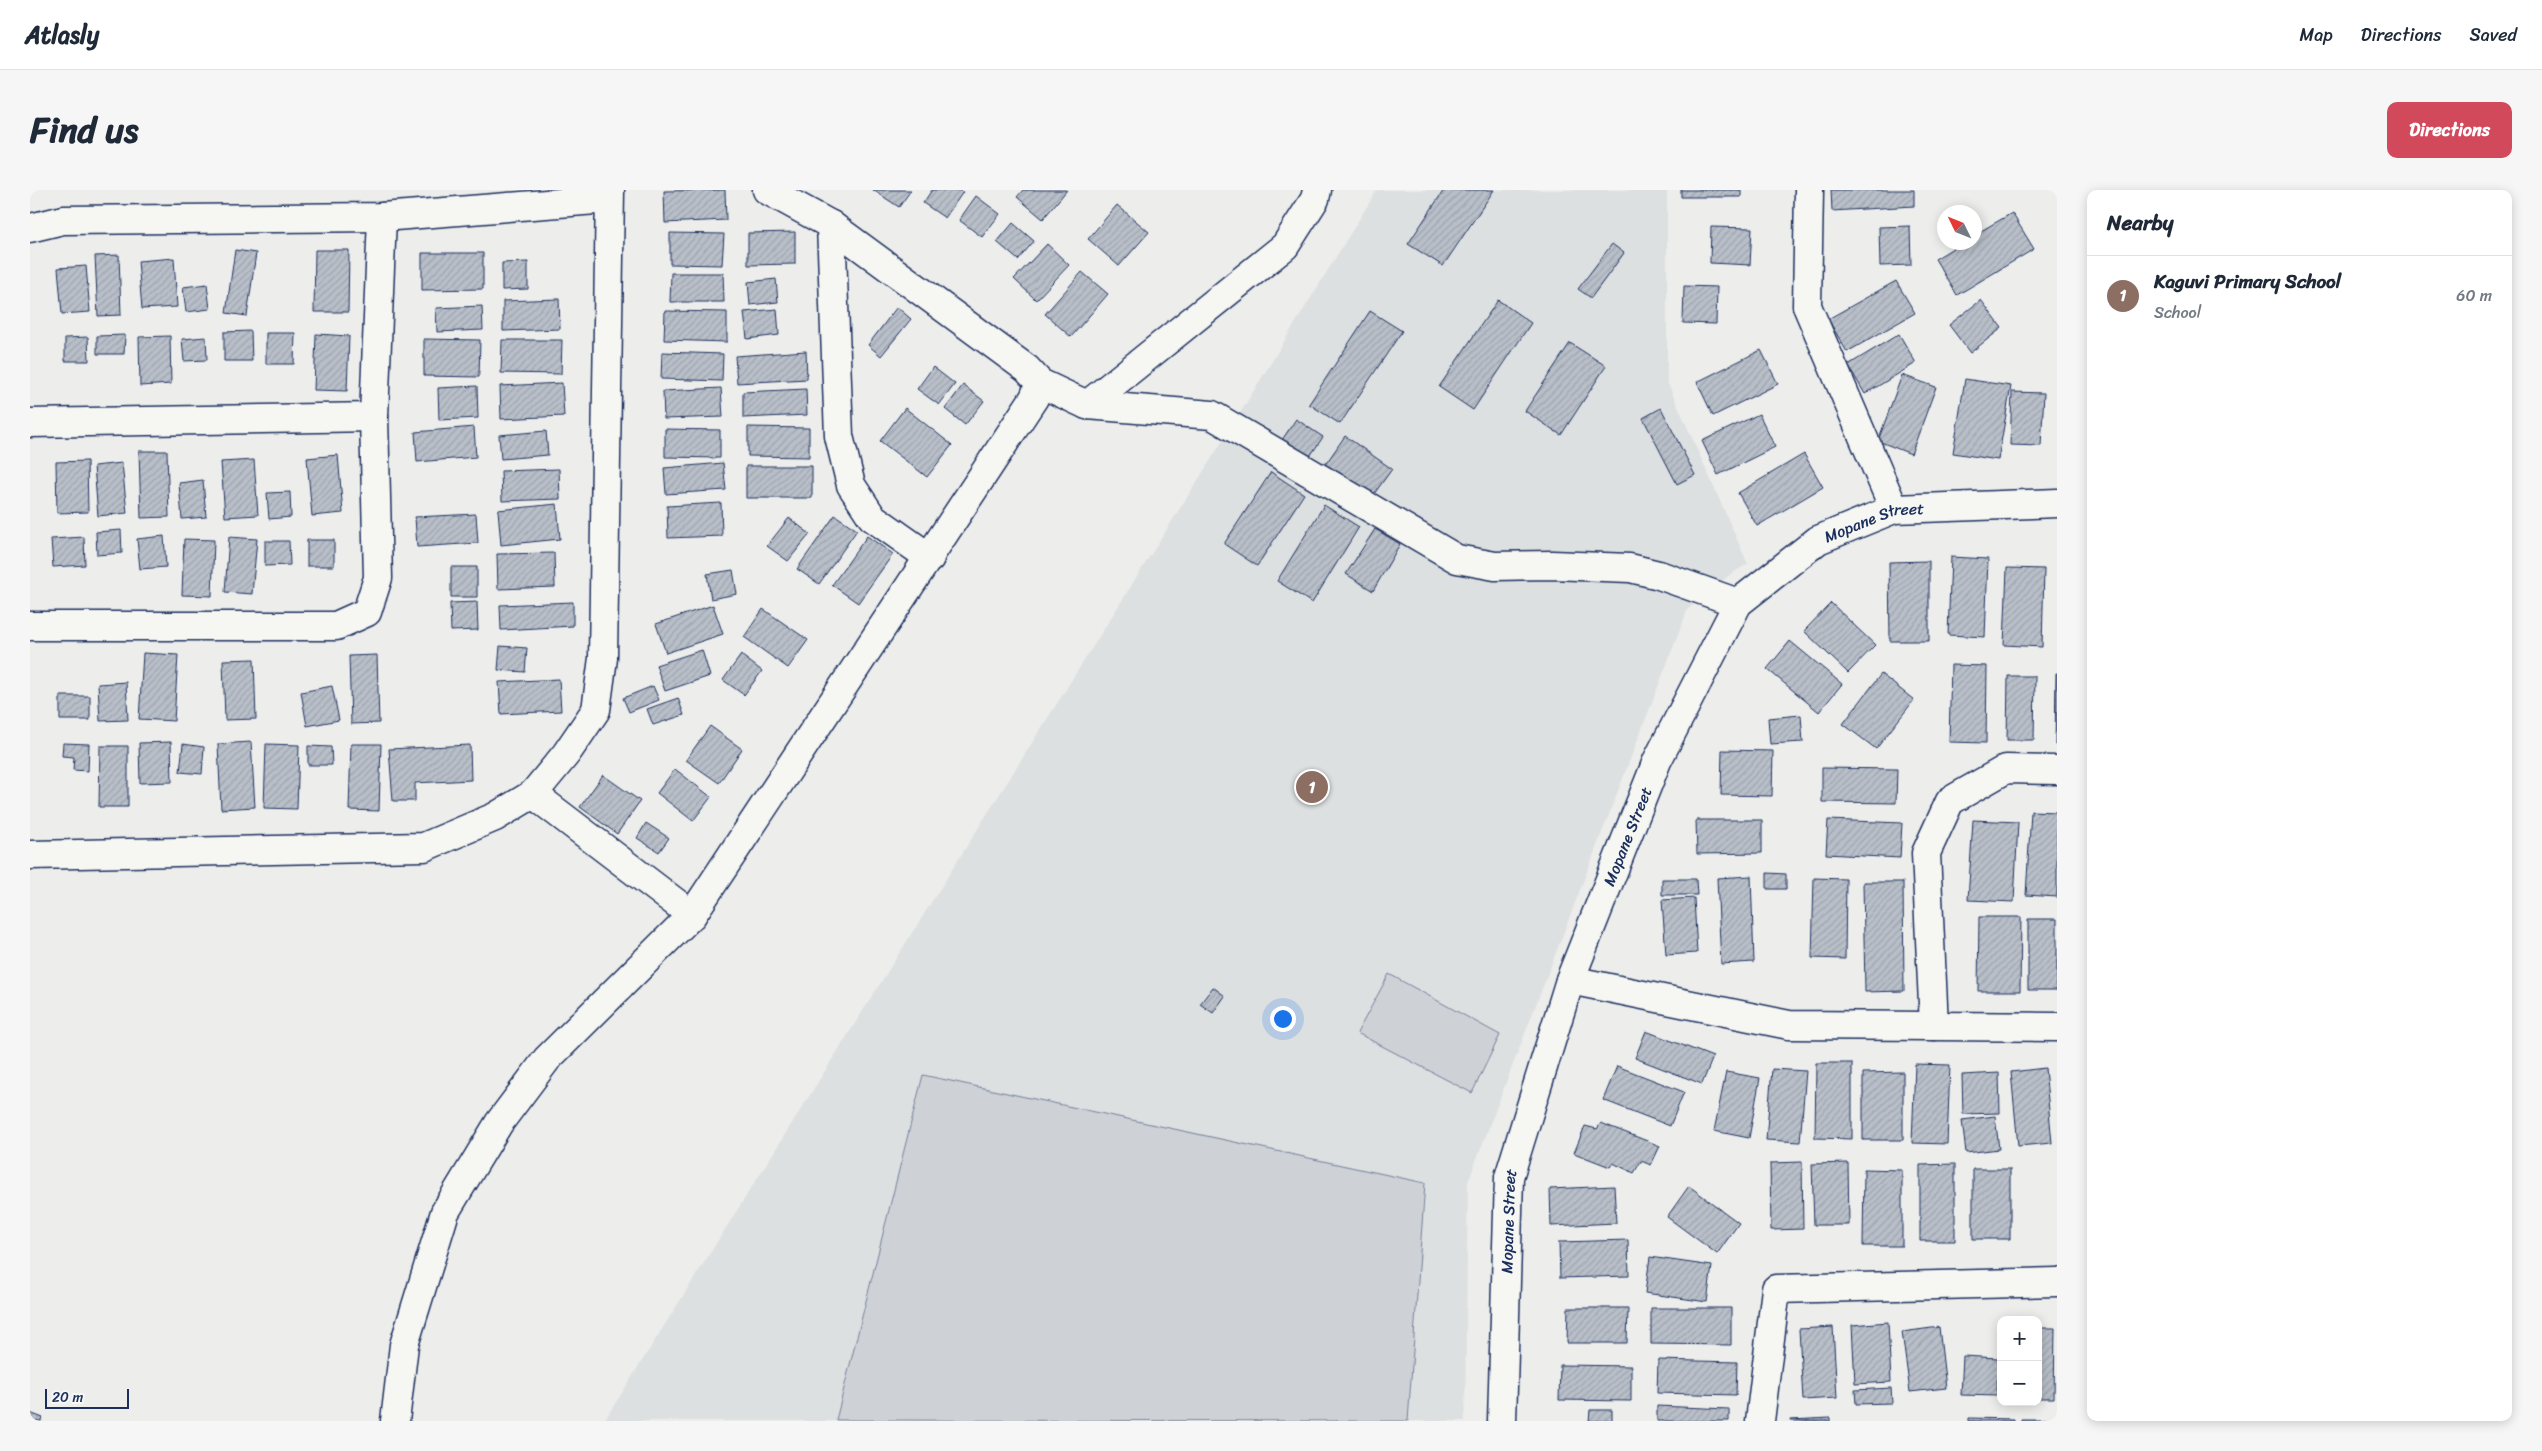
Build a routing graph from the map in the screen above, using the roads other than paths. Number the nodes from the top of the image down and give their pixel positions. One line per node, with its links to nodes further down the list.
1 (766, 190): 6 (street)
2 (1317, 190): 9 (street)
3 (1809, 190): 13 (street)
4 (610, 195): 5 (street); 18 (street)
5 (382, 217): 7 (street); 10 (street)
6 (831, 225): 8 (street); 14 (street)
7 (30, 228)
8 (1040, 383): 9 (street); 14 (street)
9 (1087, 405): 15 (street)
10 (374, 417): 11 (street); 16 (street)
11 (30, 423)
12 (2057, 503): 13 (street, Mopane Street)
13 (1894, 509): 15 (street, Mopane Street)
14 (930, 558): 20 (street)
15 (1738, 603): 21 (street, Mopane Street)
16 (30, 626)
17 (2057, 770): 22 (street)
18 (533, 794): 19 (street); 20 (street)
19 (30, 855)
20 (692, 915): 25 (street)
21 (1570, 980): 22 (street); 26 (street, Mopane Street)
22 (1934, 1026): 23 (street)
23 (2057, 1027)
24 (2057, 1282): 27 (street)
25 (395, 1421)
26 (1502, 1421)
27 (1760, 1421)

